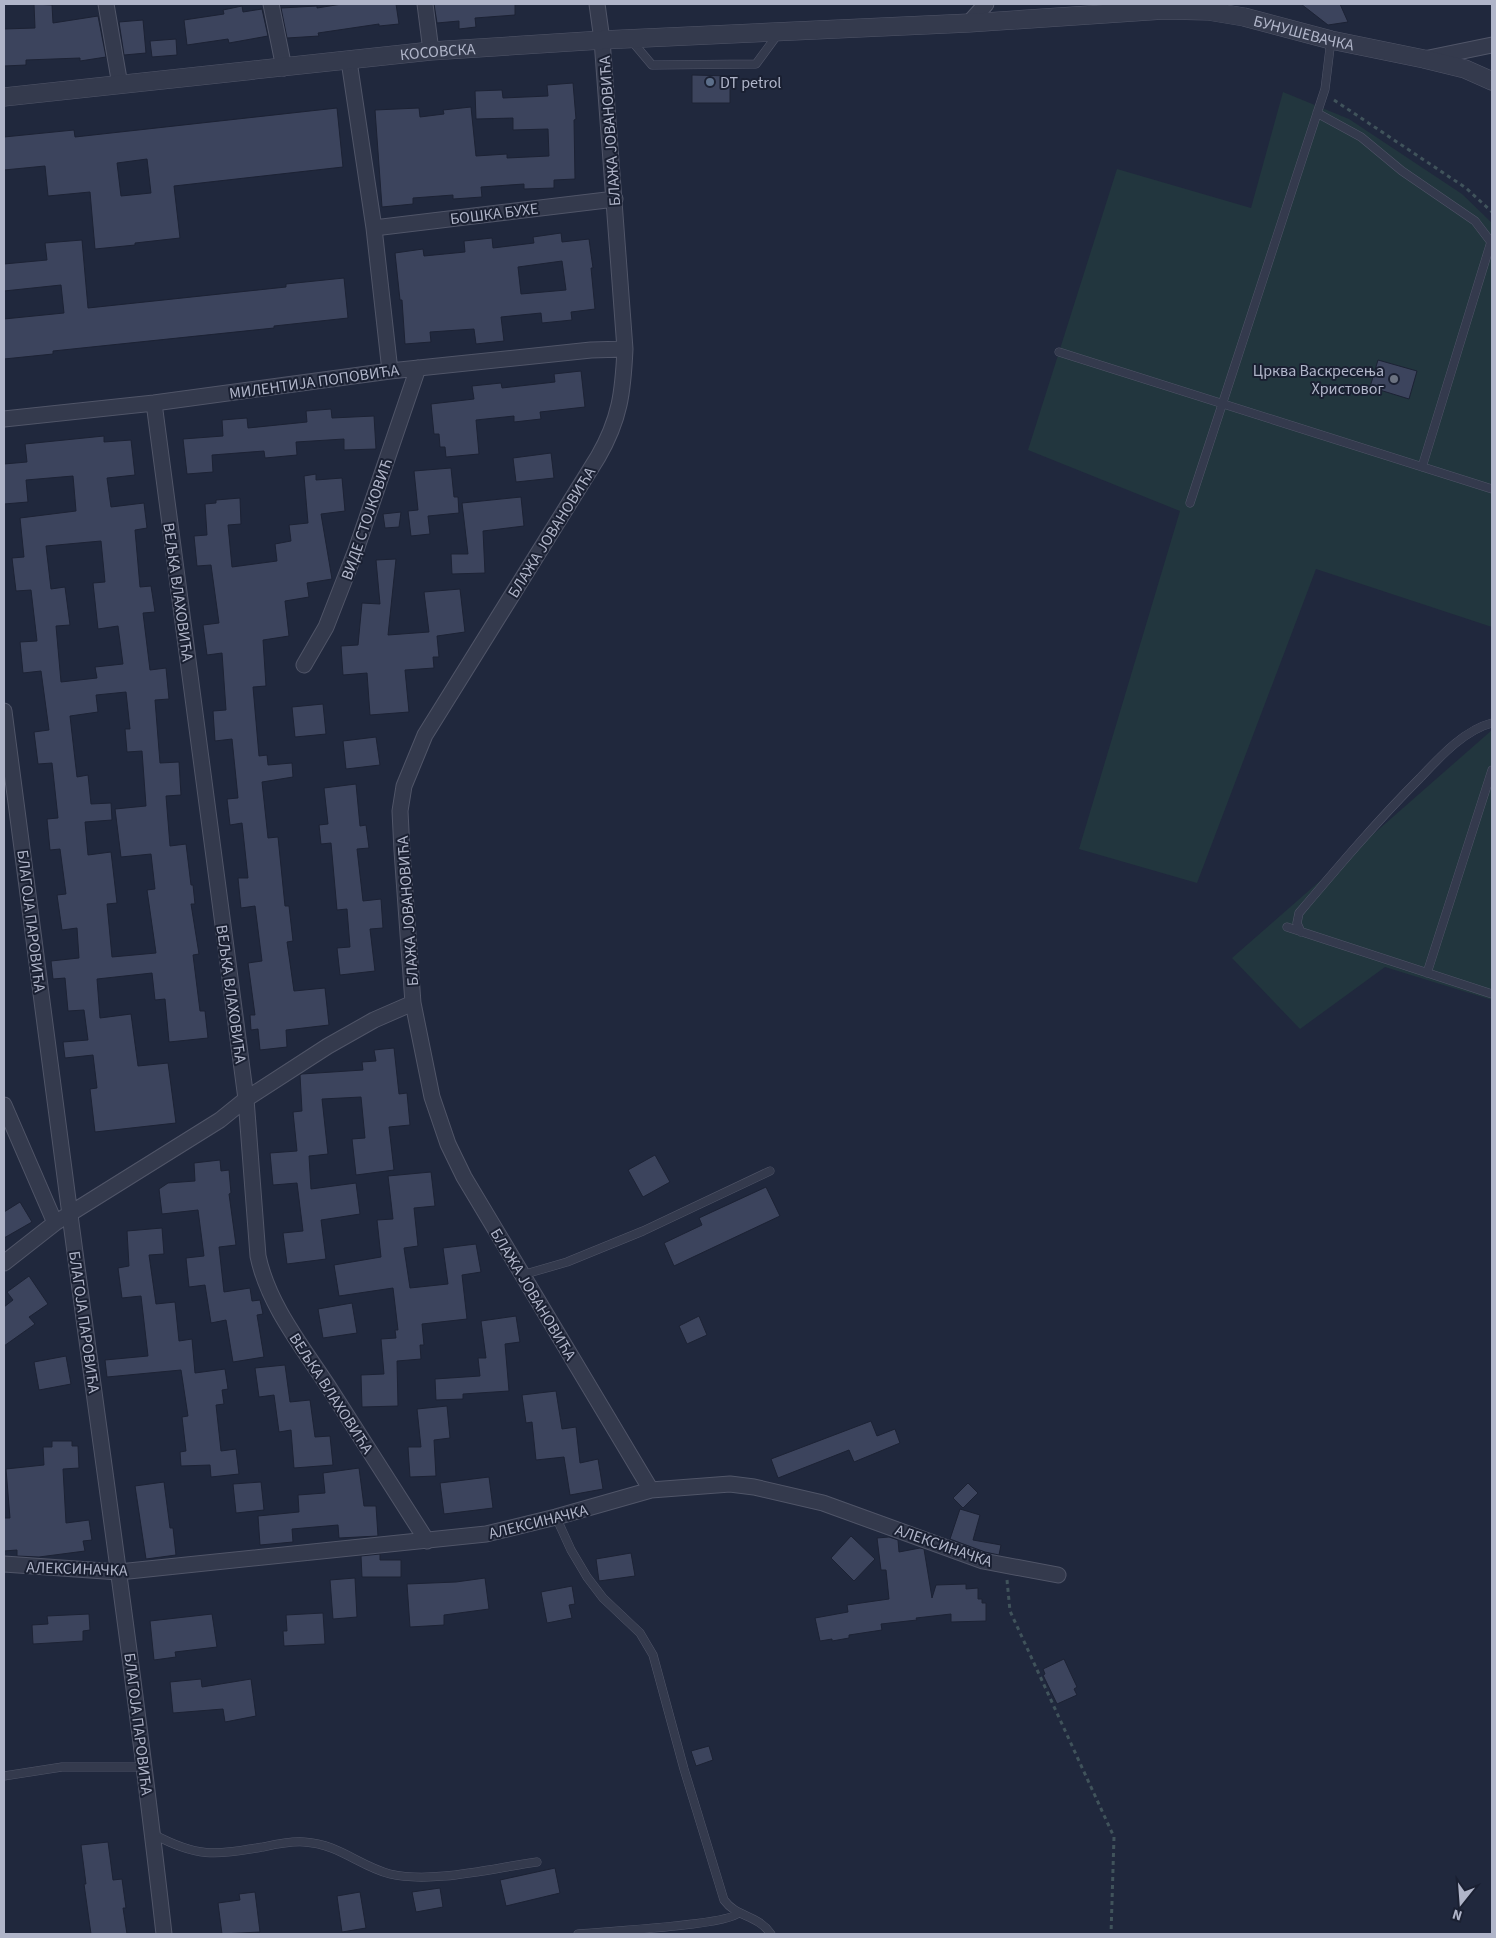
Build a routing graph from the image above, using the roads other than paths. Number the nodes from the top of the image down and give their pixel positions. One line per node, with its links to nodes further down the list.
1 (106, 4): 19 (street)
2 (271, 4): 17 (street)
3 (425, 4): 14 (street)
4 (597, 4): 11 (street, БЛАЖА ЈОВАНОВИЋА)
5 (986, 4): 7 (street)
6 (1208, 7): 7 (street, БУНУШЕВАЧКА); 12 (street, БУНУШЕВАЧКА)
7 (969, 23): 8 (street, БУНУШЕВАЧКА)
8 (873, 28): 9 (street, КОСОВСКА)
9 (779, 32): 10 (street, КОСОВСКА); 10 (lane)
10 (631, 39): 11 (street, КОСОВСКА)
11 (602, 40): 14 (street, КОСОВСКА); 22 (street, БЛАЖА ЈОВАНОВИЋА)
12 (1331, 40): 15 (street, БУНУШЕВАЧКА); 21 (lane)
13 (1492, 45): 15 (street)
14 (431, 51): 16 (street, КОСОВСКА)
15 (1424, 58): 18 (street, БУНУШЕВАЧКА)
16 (349, 61): 17 (street, КОСОВСКА); 23 (street)
17 (284, 68): 19 (street, КОСОВСКА)
18 (1492, 81)
19 (120, 85): 20 (street, КОСОВСКА)
20 (4, 97)
21 (1316, 113): 29 (lane); 31 (lane)
22 (614, 199): 23 (street, БОШКА БУХЕ); 24 (street, БЛАЖА ЈОВАНОВИЋА)
23 (374, 228): 27 (street)
24 (625, 349): 26 (street, МИЛЕНТИЈА ПОПОВИЋА); 44 (street, БЛАЖА ЈОВАНОВИЋА)
25 (1059, 352): 29 (lane)
26 (418, 368): 27 (street, МИЛЕНТИЈА ПОПОВИЋА); 34 (street, ВИДЕ СТОЈКОВИЋ)
27 (390, 371): 28 (street, МИЛЕНТИЈА ПОПОВИЋА)
28 (154, 403): 30 (street, МИЛЕНТИЈА ПОПОВИЋА); 45 (street, ВЕЉКА ВЛАХОВИЋА)
29 (1221, 403): 31 (lane); 33 (lane)
30 (4, 419)
31 (1422, 467): 32 (lane)
32 (1492, 489)
33 (1190, 503)
34 (304, 665)
35 (4, 711): 39 (street, БЛАГОЈА ПАРОВИЋА)
36 (1492, 723): 41 (lane)
37 (1492, 770): 38 (lane)
38 (1490, 784): 42 (lane)
39 (9, 793): 48 (street, БЛАГОЈА ПАРОВИЋА)
40 (1287, 928): 41 (lane)
41 (1300, 932): 42 (lane)
42 (1427, 973): 43 (lane)
43 (1492, 994)
44 (413, 1003): 45 (street, БЛАЖА ЈОВАНОВИЋА); 51 (street, БЛАЖА ЈОВАНОВИЋА)
45 (246, 1099): 48 (street, БЛАЖА ЈОВАНОВИЋА); 54 (street, ВЕЉКА ВЛАХОВИЋА)
46 (4, 1105): 49 (street)
47 (770, 1171): 51 (lane)
48 (70, 1213): 49 (street, БЛАЖА ЈОВАНОВИЋА); 56 (street, БЛАГОЈА ПАРОВИЋА)
49 (55, 1223): 50 (street, БЛАЖА ЈОВАНОВИЋА)
50 (4, 1263)
51 (522, 1274): 52 (street, БЛАЖА ЈОВАНОВИЋА)
52 (651, 1490): 53 (street, АЛЕКСИНАЧКА); 57 (street, АЛЕКСИНАЧКА)
53 (556, 1517): 54 (street, АЛЕКСИНАЧКА); 62 (lane)
54 (427, 1541): 56 (street, АЛЕКСИНАЧКА)
55 (4, 1564): 56 (street, АЛЕКСИНАЧКА)
56 (119, 1572): 58 (street, БЛАГОЈА ПАРОВИЋА)
57 (1058, 1575)
58 (145, 1767): 59 (lane); 60 (street, БЛАГОЈА ПАРОВИЋА)
59 (4, 1776)
60 (152, 1834): 61 (lane); 64 (street, БЛАГОЈА ПАРОВИЋА)
61 (537, 1862)
62 (738, 1913): 63 (lane); 65 (lane)
63 (770, 1932)
64 (164, 1934)
65 (578, 1934)

